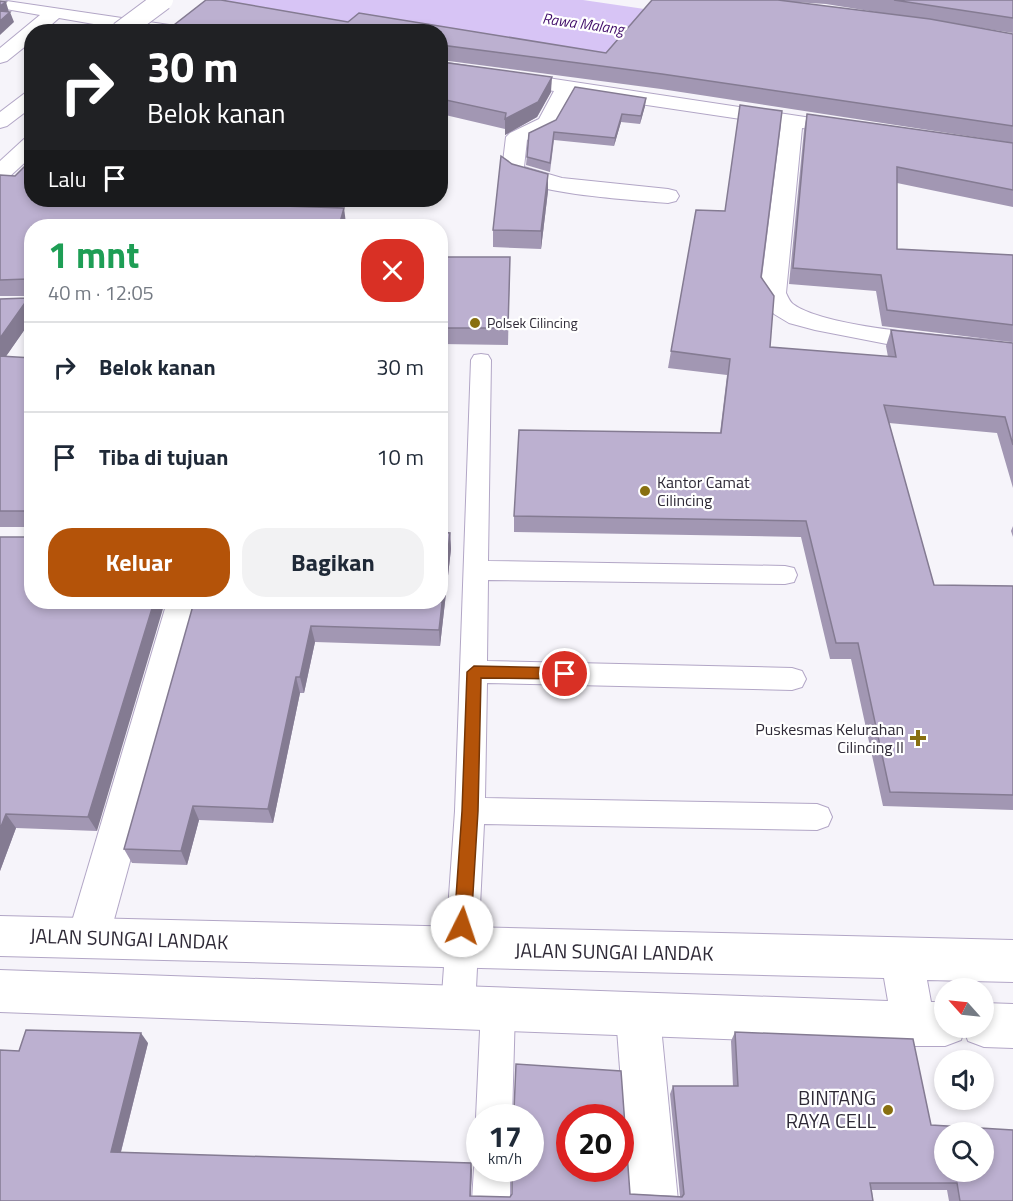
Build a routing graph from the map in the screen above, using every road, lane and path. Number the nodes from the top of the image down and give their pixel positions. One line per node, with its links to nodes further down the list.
1 (163, 0): 6 (street, bridge)
2 (0, 3): 3 (street)
3 (54, 13): 4 (street); 5 (street)
4 (40, 24)
5 (125, 24)
6 (131, 24)
7 (24, 37): 8 (street)
8 (0, 57)
9 (448, 69): 10 (street)
10 (567, 86): 12 (street); 17 (street)
11 (24, 103): 13 (street)
12 (792, 121): 14 (street); 18 (street)
13 (0, 122)
14 (873, 132)
15 (24, 151): 16 (street)
16 (0, 173)
17 (668, 196)
18 (1013, 350)
19 (481, 360): 20 (lane)
20 (476, 570): 21 (lane); 23 (lane)
21 (785, 575)
22 (181, 609): 28 (street)
23 (474, 672): 24 (lane); 25 (lane)
24 (792, 679)
25 (470, 811): 26 (lane); 29 (lane)
26 (817, 817)
27 (0, 936): 28 (street, JALAN SUNGAI LANDAK)
28 (88, 938): 29 (street, JALAN SUNGAI LANDAK)
29 (460, 948): 30 (street, JALAN SUNGAI LANDAK); 33 (lane)
30 (902, 958): 31 (street, JALAN SUNGAI LANDAK); 35 (street)
31 (1013, 961)
32 (0, 991): 33 (street)
33 (478, 1009): 34 (street); 38 (lane)
34 (638, 1016): 35 (street); 41 (street)
35 (929, 1024)
36 (994, 1025): 37 (street)
37 (1013, 1026)
38 (492, 1104)
39 (492, 1182): 40 (lane)
40 (491, 1201)
41 (654, 1201)

